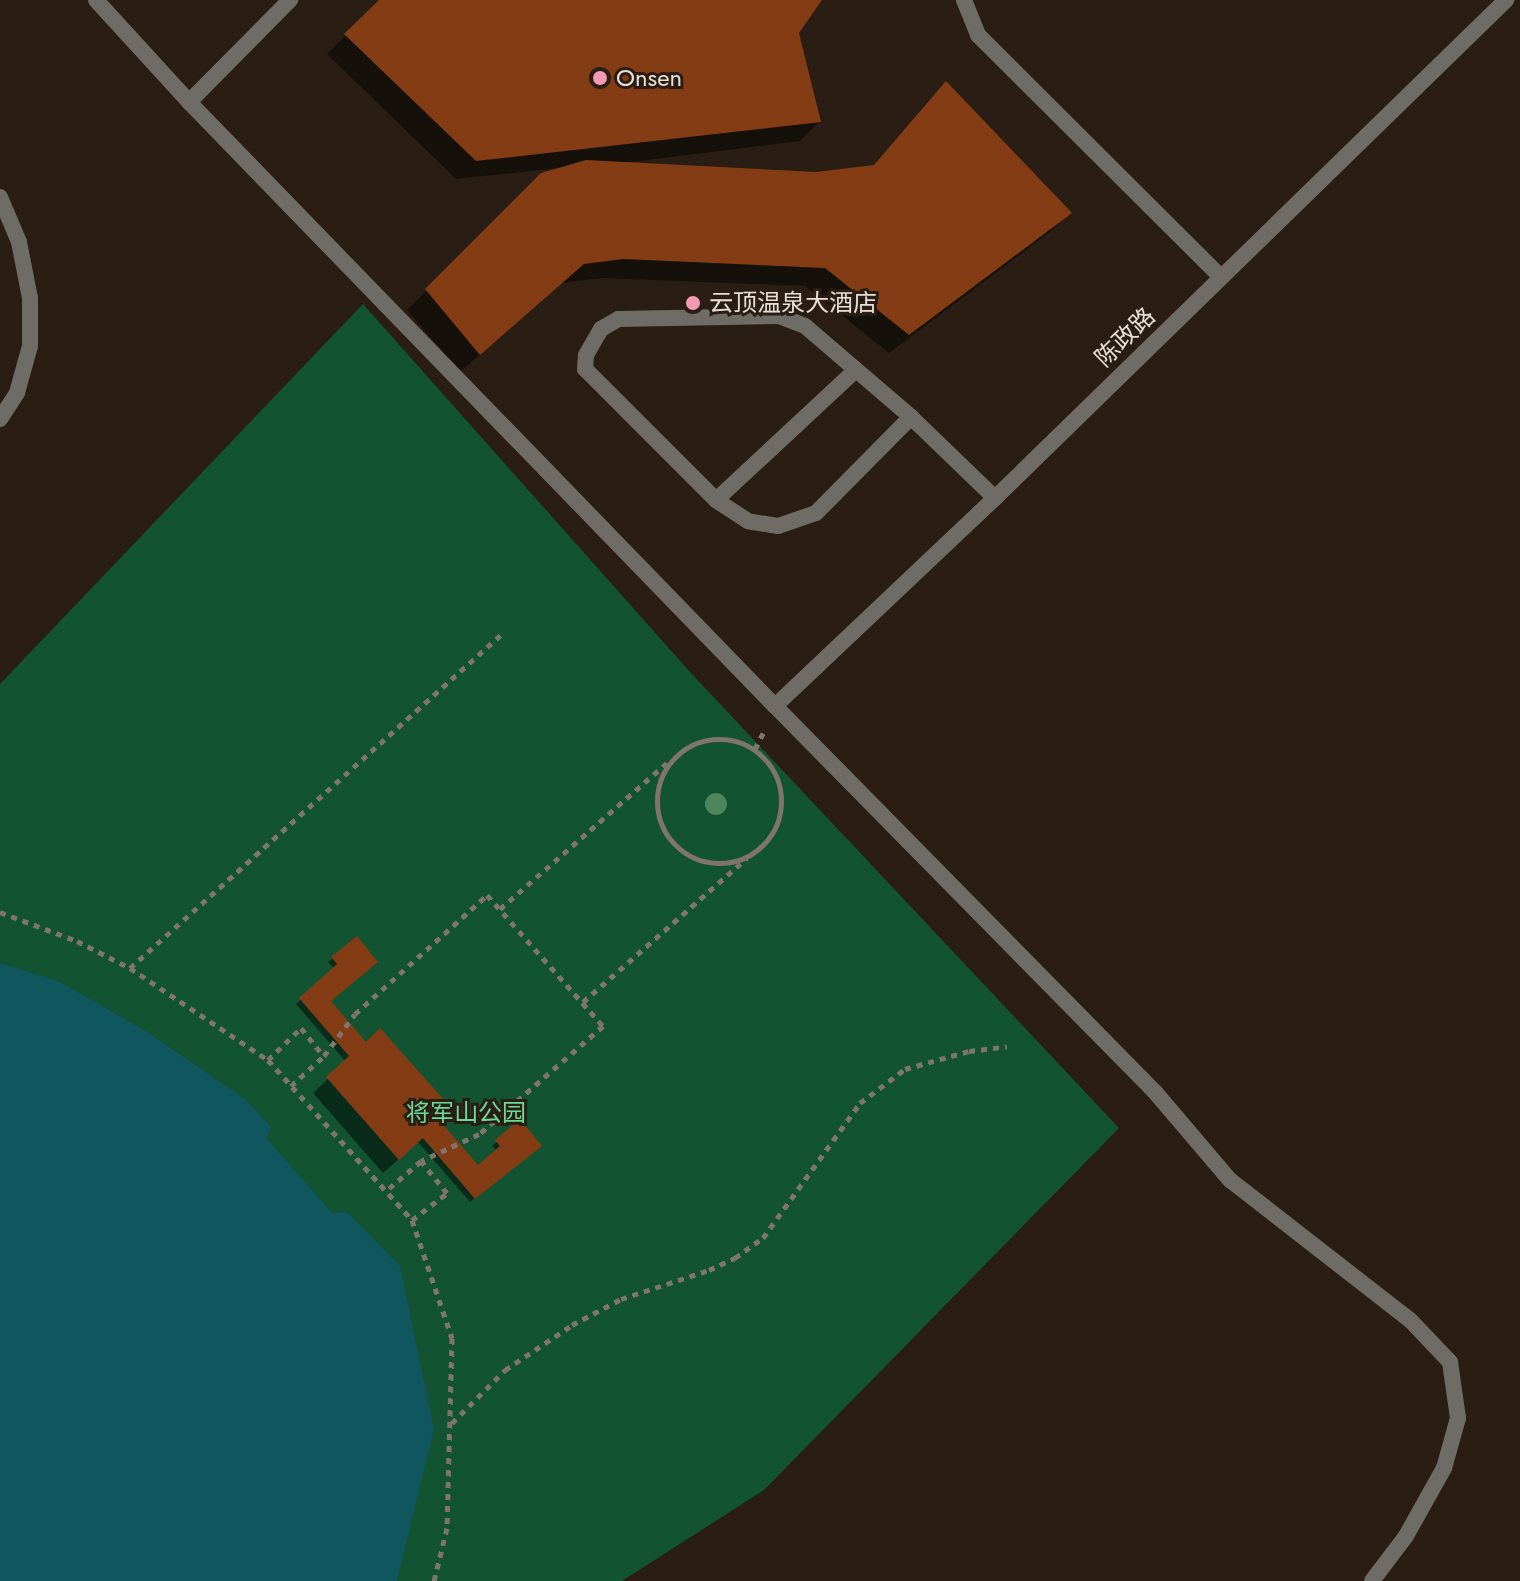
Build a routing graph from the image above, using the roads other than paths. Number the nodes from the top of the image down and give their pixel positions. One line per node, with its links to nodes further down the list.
1 (96, 0): 5 (street)
2 (290, 0): 5 (street)
3 (964, 0): 7 (street)
4 (1506, 0): 7 (street, 陈政路)
5 (189, 102): 13 (street)
6 (0, 197): 10 (street)
7 (1221, 277): 11 (street, 陈政路)
8 (856, 370): 9 (street); 12 (street); 12 (street)
9 (911, 417): 11 (street); 12 (street)
10 (0, 419)
11 (995, 498): 13 (street, 陈政路)
12 (716, 500)
13 (775, 706): 14 (street)
14 (1372, 1581)

